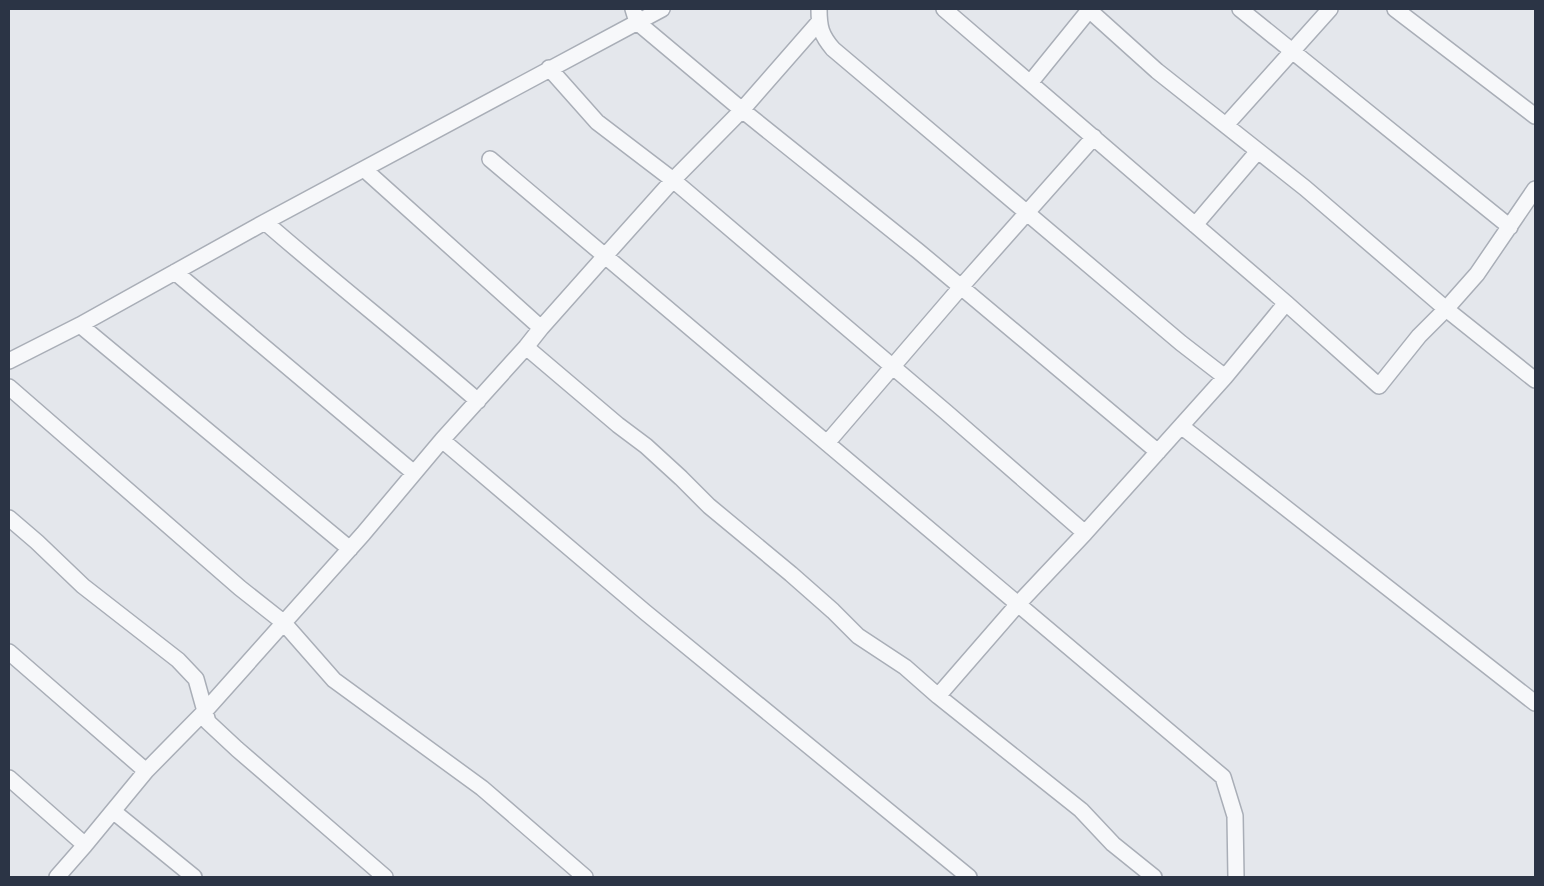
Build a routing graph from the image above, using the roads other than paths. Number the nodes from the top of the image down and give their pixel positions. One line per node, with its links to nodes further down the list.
1 (662, 9): 7 (street)
2 (944, 9): 11 (street)
3 (1089, 9): 11 (street); 14 (street)
4 (1240, 9): 9 (street)
5 (1330, 9): 9 (street)
6 (1395, 9): 13 (street)
7 (635, 15): 10 (street); 12 (street)
8 (819, 15): 12 (street); 21 (street)
9 (1291, 52): 14 (street); 24 (street)
10 (549, 68): 18 (street); 19 (street)
11 (1030, 83): 15 (street)
12 (742, 110): 19 (street); 27 (street)
13 (1535, 116)
14 (1226, 125): 16 (street)
15 (1094, 137): 21 (street); 23 (street)
16 (1258, 152): 23 (street); 29 (street)
17 (490, 159): 25 (street)
18 (365, 170): 22 (street); 31 (street)
19 (673, 180): 25 (street); 34 (street)
20 (1534, 193): 24 (street)
21 (1026, 214): 27 (street); 35 (street)
22 (265, 222): 26 (street); 38 (street)
23 (1196, 225): 28 (street)
24 (1510, 227): 29 (street)
25 (604, 256): 31 (street); 41 (street)
26 (175, 272): 30 (street); 43 (street)
27 (961, 288): 34 (street); 42 (street)
28 (1286, 303): 29 (street); 35 (street)
29 (1446, 309): 36 (street)
30 (80, 325): 33 (street); 46 (street)
31 (541, 328): 32 (street)
32 (526, 347): 38 (street); 50 (street)
33 (9, 361)
34 (893, 367): 41 (street); 45 (street)
35 (1226, 377): 39 (street)
36 (1535, 380)
37 (9, 387): 48 (street)
38 (478, 401): 40 (street)
39 (1181, 426): 42 (street); 51 (street)
40 (442, 440): 43 (street); 61 (street)
41 (827, 443): 47 (street)
42 (1158, 452): 45 (street)
43 (414, 473): 46 (street)
44 (9, 518): 52 (street)
45 (1085, 534): 47 (street)
46 (350, 549): 48 (street)
47 (1018, 604): 50 (street); 63 (street)
48 (283, 622): 52 (street); 60 (street)
49 (9, 652): 53 (street)
50 (938, 696): 62 (street)
51 (1535, 703)
52 (205, 711): 53 (street); 59 (street)
53 (146, 771): 55 (street)
54 (9, 778): 56 (street)
55 (113, 811): 56 (street); 58 (street)
56 (86, 845): 57 (street)
57 (57, 877)
58 (194, 877)
59 (385, 877)
60 (586, 877)
61 (969, 877)
62 (1154, 877)
63 (1236, 877)

